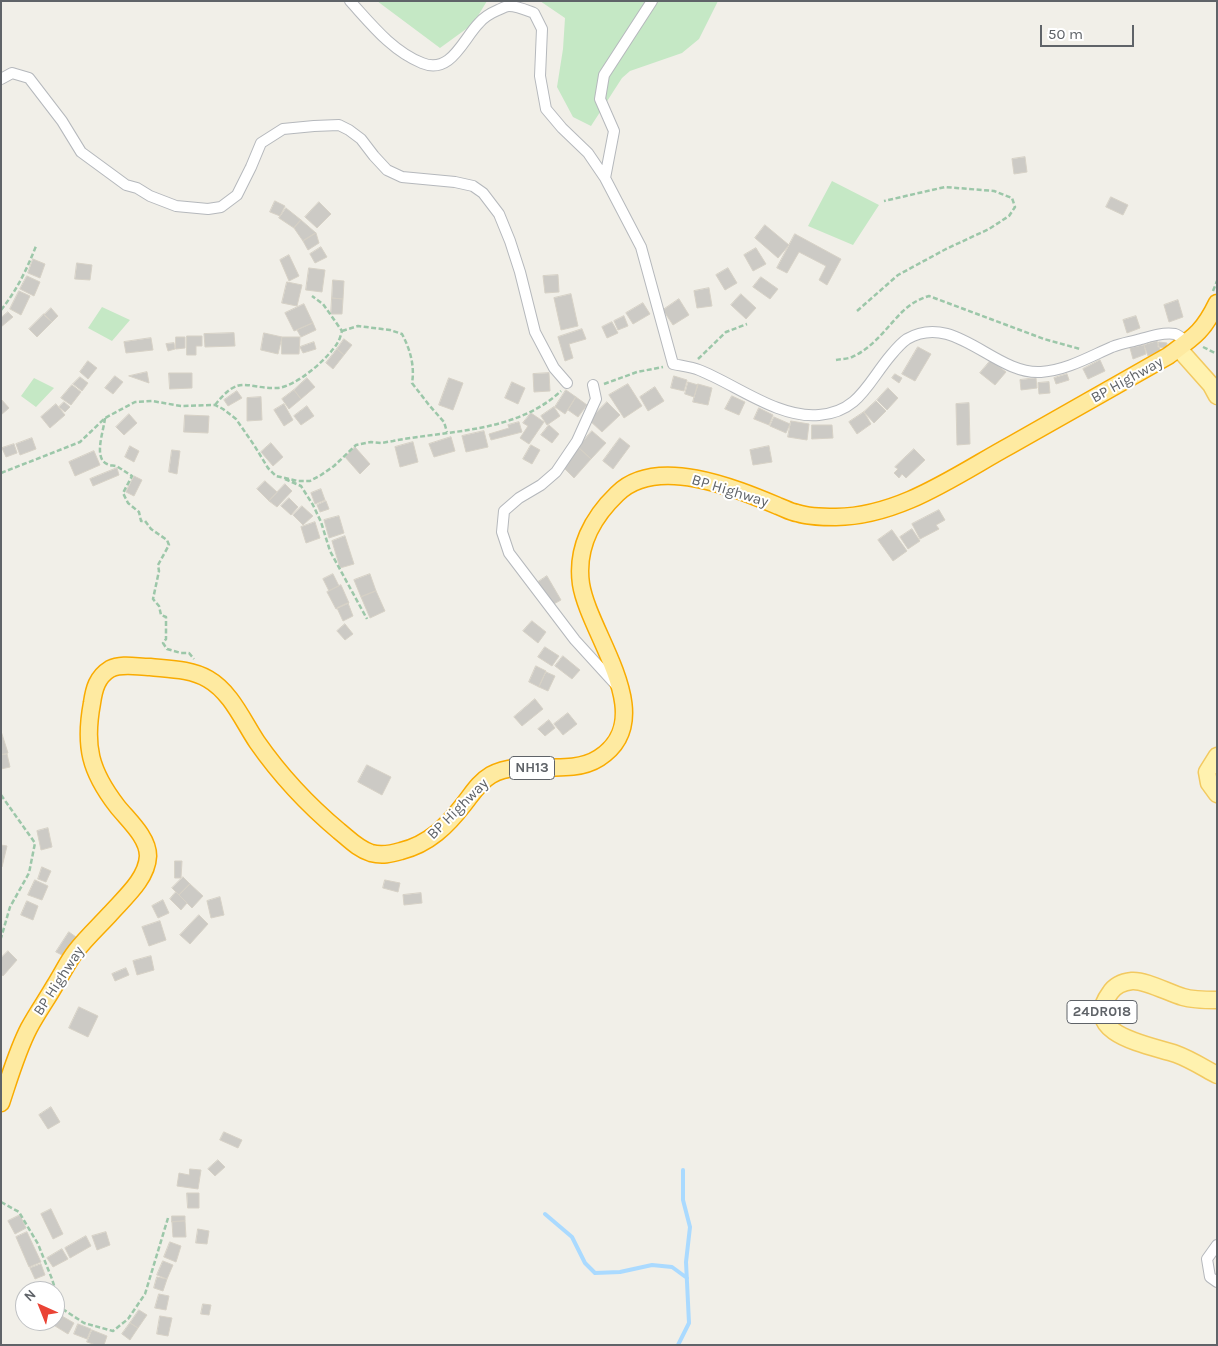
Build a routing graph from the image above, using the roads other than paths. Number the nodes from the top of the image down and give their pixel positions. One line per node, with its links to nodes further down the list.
1 (350, 1): 4 (street)
2 (652, 1): 4 (street)
3 (1, 79): 7 (street)
4 (605, 178): 6 (street)
5 (1217, 303): 6 (highway, BP Highway / NH13)
6 (1183, 345): 9 (main road); 10 (highway, BP Highway / NH13)
7 (568, 383)
8 (593, 385): 10 (street)
9 (1217, 396)
10 (622, 691): 15 (highway, BP Highway / NH13)
11 (1217, 756): 12 (main road)
12 (1217, 794)
13 (1217, 1000): 14 (main road, 24DR018)
14 (1217, 1075)
15 (1, 1103)
16 (1217, 1245): 17 (street)
17 (1217, 1282)

